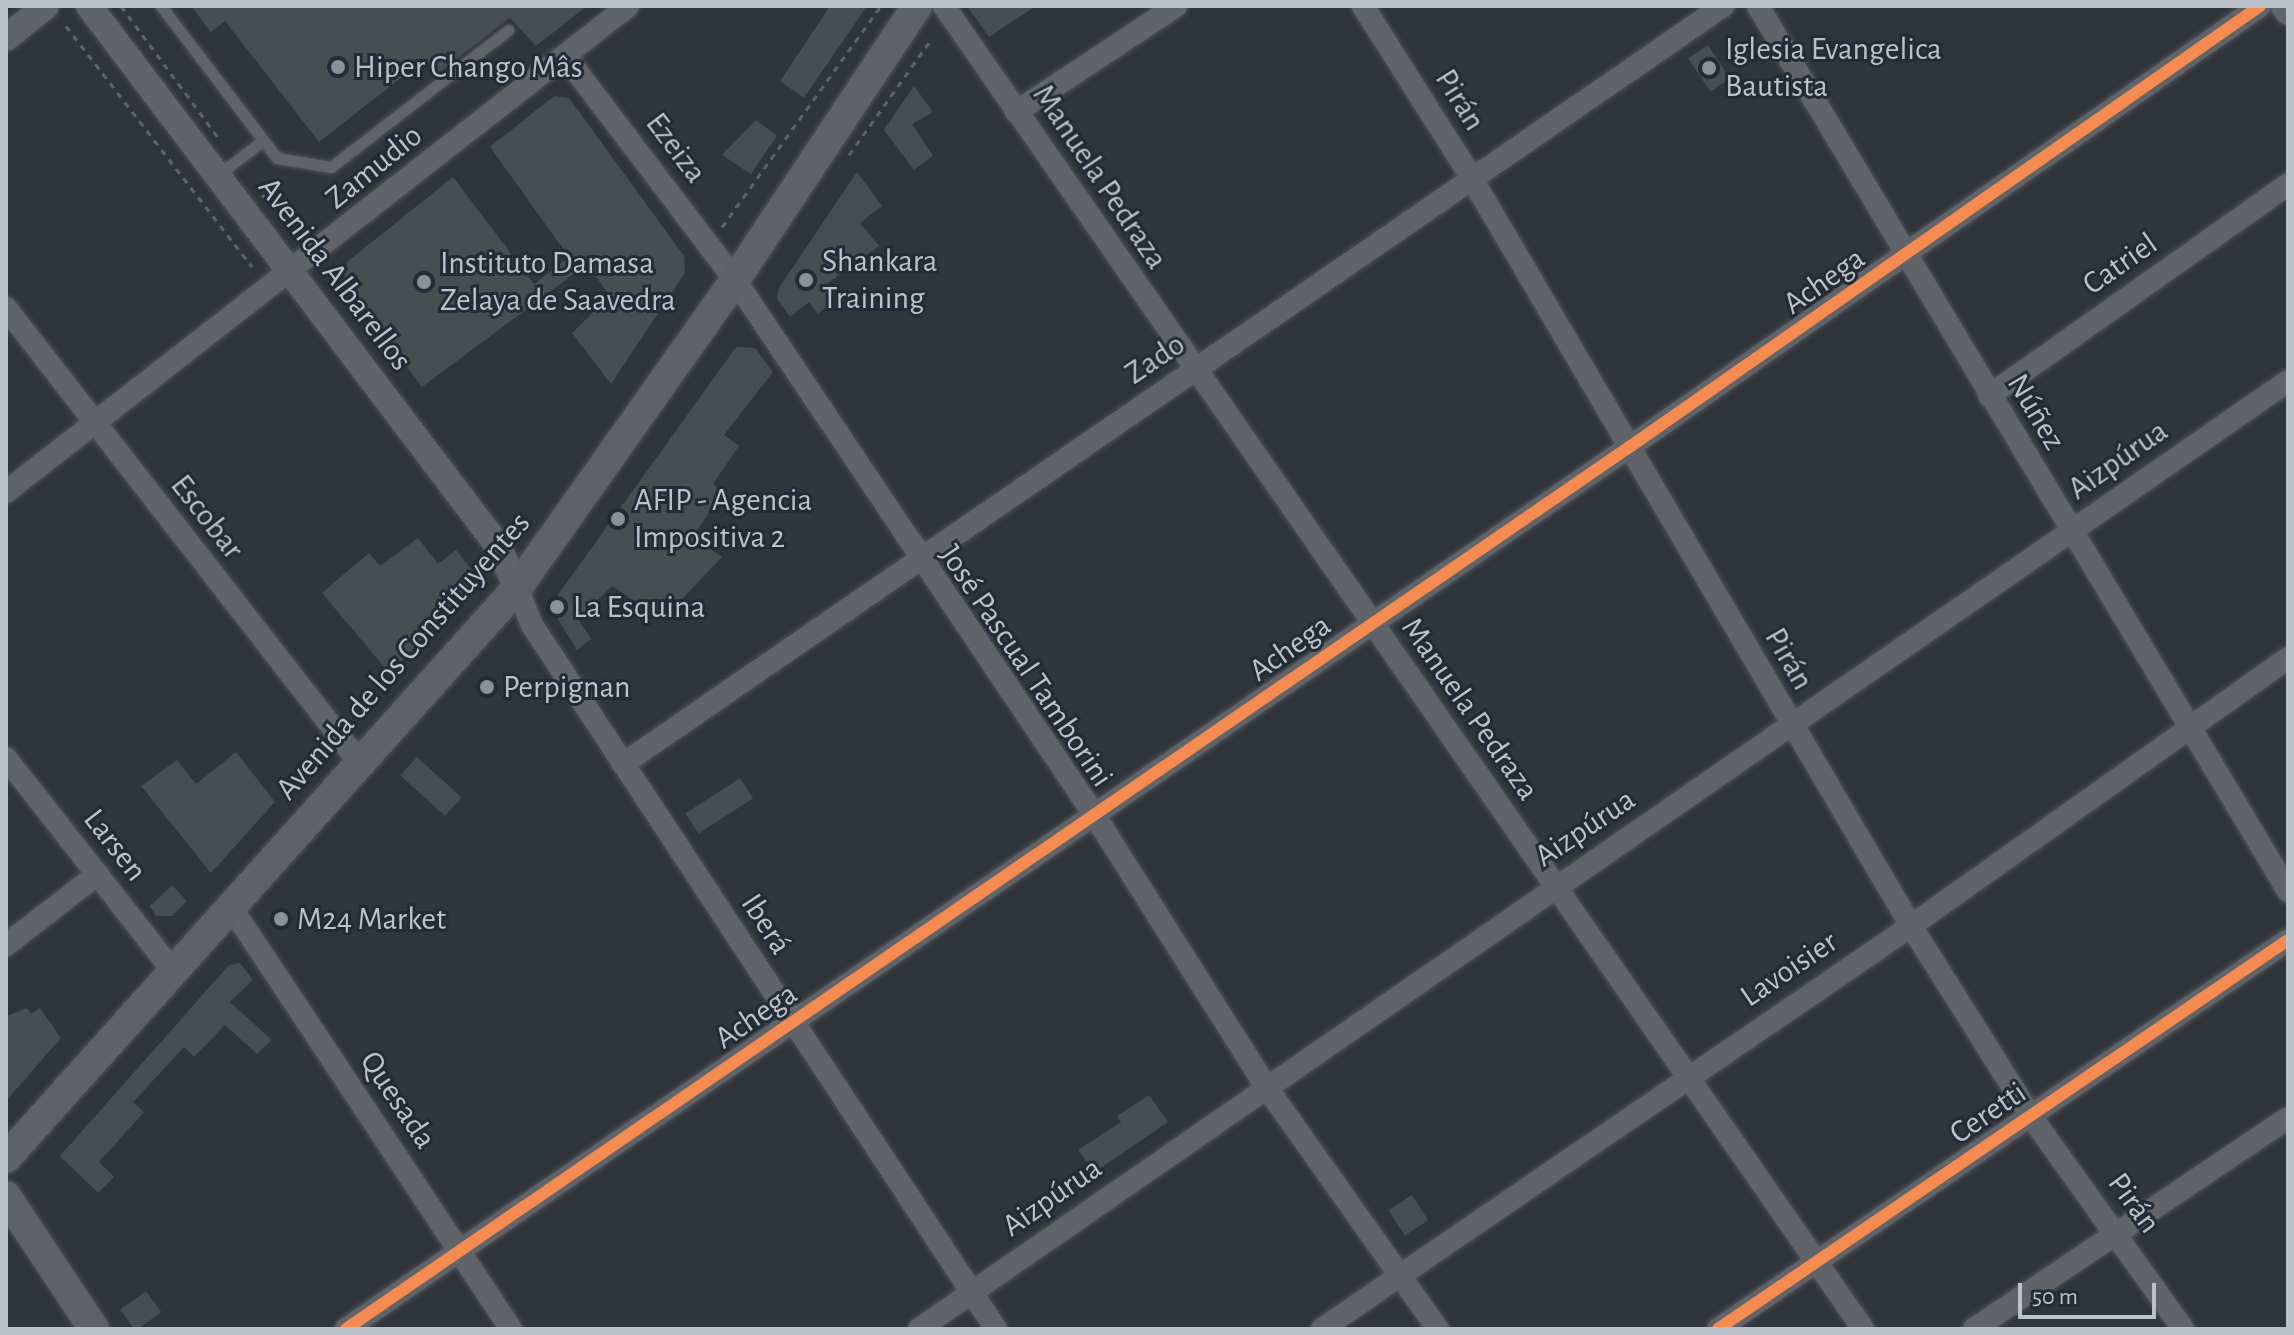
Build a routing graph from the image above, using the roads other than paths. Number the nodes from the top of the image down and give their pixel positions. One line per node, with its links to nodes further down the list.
1 (46, 6): 15 (street)
2 (89, 6): 19 (street, Avenida Albarellos)
3 (161, 6): 18 (lane)
4 (628, 6): 16 (street, Zamudio)
5 (917, 6): 24 (main road, Avenida de los Constituyentes)
6 (944, 6): 17 (street, Manuela Pedraza)
7 (1176, 6): 17 (street)
8 (1363, 6): 20 (street, Pirán)
9 (1723, 6): 20 (street, Zado)
10 (1758, 6): 22 (street, Núñez)
11 (2260, 6): 22 (street, Achega)
12 (2284, 6): 13 (street)
13 (2288, 12)
14 (508, 30): 18 (lane)
15 (6, 38)
16 (565, 56): 23 (street, Zamudio); 24 (street, Ezeiza)
17 (1016, 112): 26 (street, Manuela Pedraza)
18 (263, 140): 19 (lane)
19 (227, 168): 23 (street, Avenida Albarellos)
20 (1471, 177): 26 (street, Zado); 30 (street, Pirán)
21 (2288, 184): 28 (street, Catriel)
22 (1905, 257): 28 (street, Núñez); 30 (street, Achega)
23 (289, 271): 29 (street, Zamudio); 34 (street, Avenida Albarellos)
24 (735, 280): 33 (street, José Pascual Tamborini); 34 (main road, Avenida de los Constituyentes)
25 (6, 308): 29 (street, Escobar)
26 (1194, 371): 33 (street, Zado); 35 (street, Manuela Pedraza)
27 (2288, 381): 32 (street, Aizpúrua)
28 (1989, 396): 32 (street, Núñez)
29 (94, 424): 31 (street, Zamudio); 40 (street, Escobar)
30 (1628, 448): 35 (street, Achega); 37 (street, Pirán)
31 (6, 492)
32 (2071, 531): 37 (street, Aizpúrua); 38 (street, Núñez)
33 (921, 555): 41 (street, Zado); 42 (street, José Pascual Tamborini)
34 (517, 588): 40 (main road, Avenida de los Constituyentes); 41 (street, Iberá)
35 (1372, 623): 42 (street, Achega); 44 (street, Manuela Pedraza)
36 (2288, 658): 38 (street, Lavoisier)
37 (1792, 726): 44 (street, Aizpúrua); 47 (street, Pirán)
38 (2189, 726): 45 (street, Núñez); 47 (street, Lavoisier)
39 (6, 758): 43 (street, Larsen)
40 (360, 763): 46 (main road, Avenida de los Constituyentes)
41 (623, 764): 51 (street, Iberá)
42 (1095, 816): 51 (street, Achega); 53 (street, José Pascual Tamborini)
43 (98, 874): 49 (street); 50 (street, Larsen)
44 (1555, 887): 52 (street, Manuela Pedraza); 53 (street, Aizpúrua)
45 (2288, 891)
46 (231, 907): 50 (main road, Avenida de los Constituyentes); 59 (street, Quesada)
47 (1911, 926): 52 (street, Lavoisier); 54 (street, Pirán)
48 (2288, 940): 54 (street, Ceretti)
49 (6, 945)
50 (173, 971): 56 (main road, Avenida de los Constituyentes)
51 (792, 1022): 59 (street, Achega); 62 (street, Iberá)
52 (1687, 1076): 60 (street, Manuela Pedraza); 61 (street, Lavoisier)
53 (1265, 1085): 61 (street, José Pascual Tamborini); 62 (street, Aizpúrua)
54 (2030, 1115): 58 (street, Pirán); 60 (street, Ceretti)
55 (2288, 1118): 58 (street)
56 (6, 1158)
57 (6, 1196): 63 (main road)
58 (2116, 1232): 72 (street); 73 (street, Pirán)
59 (460, 1251): 64 (street, Achega); 65 (street, Quesada)
60 (1816, 1261): 70 (street, Ceretti); 71 (street, Manuela Pedraza)
61 (1401, 1274): 68 (street, Lavoisier); 69 (street, José Pascual Tamborini)
62 (972, 1293): 66 (street, Aizpúrua); 67 (street, Iberá)
63 (94, 1329)
64 (346, 1329)
65 (511, 1329)
66 (919, 1329)
67 (996, 1329)
68 (1322, 1329)
69 (1438, 1329)
70 (1718, 1329)
71 (1863, 1329)
72 (1974, 1329)
73 (2183, 1329)

